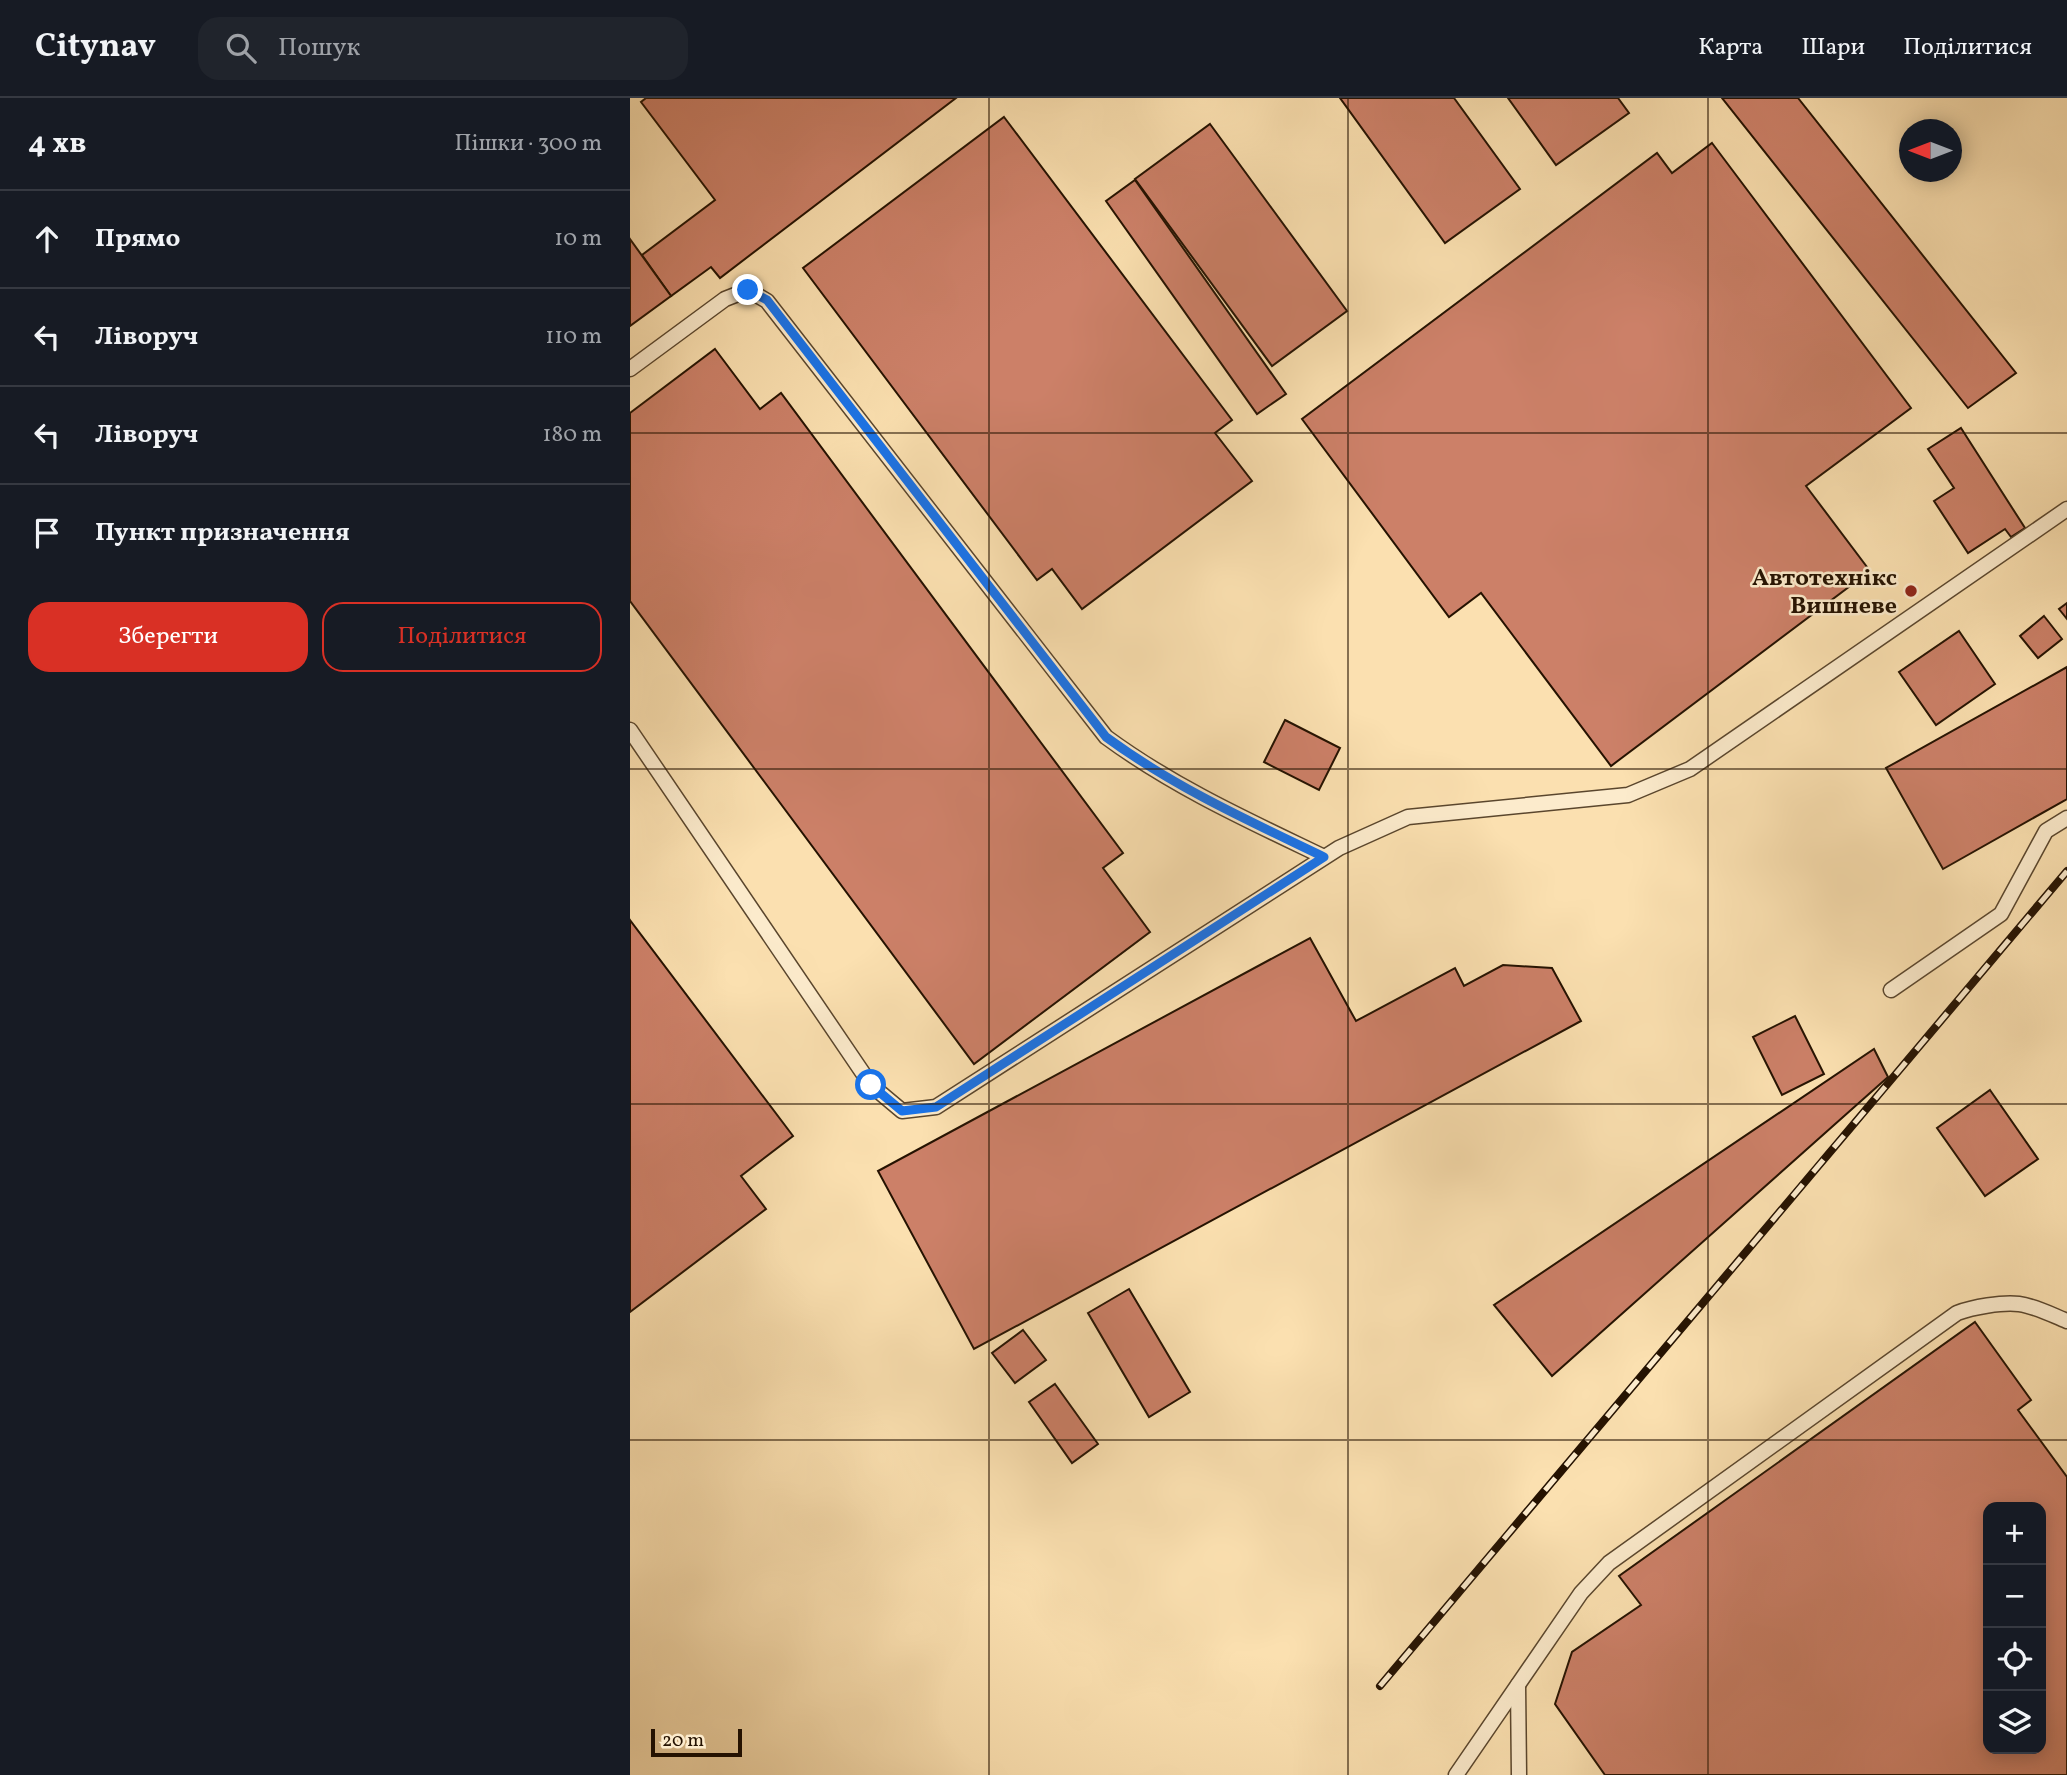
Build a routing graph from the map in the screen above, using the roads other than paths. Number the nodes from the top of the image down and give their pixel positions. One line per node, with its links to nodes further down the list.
1 (630, 369): 5 (lane)
2 (2067, 509): 5 (lane)
3 (630, 730): 5 (lane)
4 (2067, 818): 6 (lane)
5 (1324, 857)
6 (1891, 990)
7 (2067, 1321): 8 (lane)
8 (1518, 1685): 9 (lane); 10 (lane)
9 (1456, 1775)
10 (1519, 1775)

